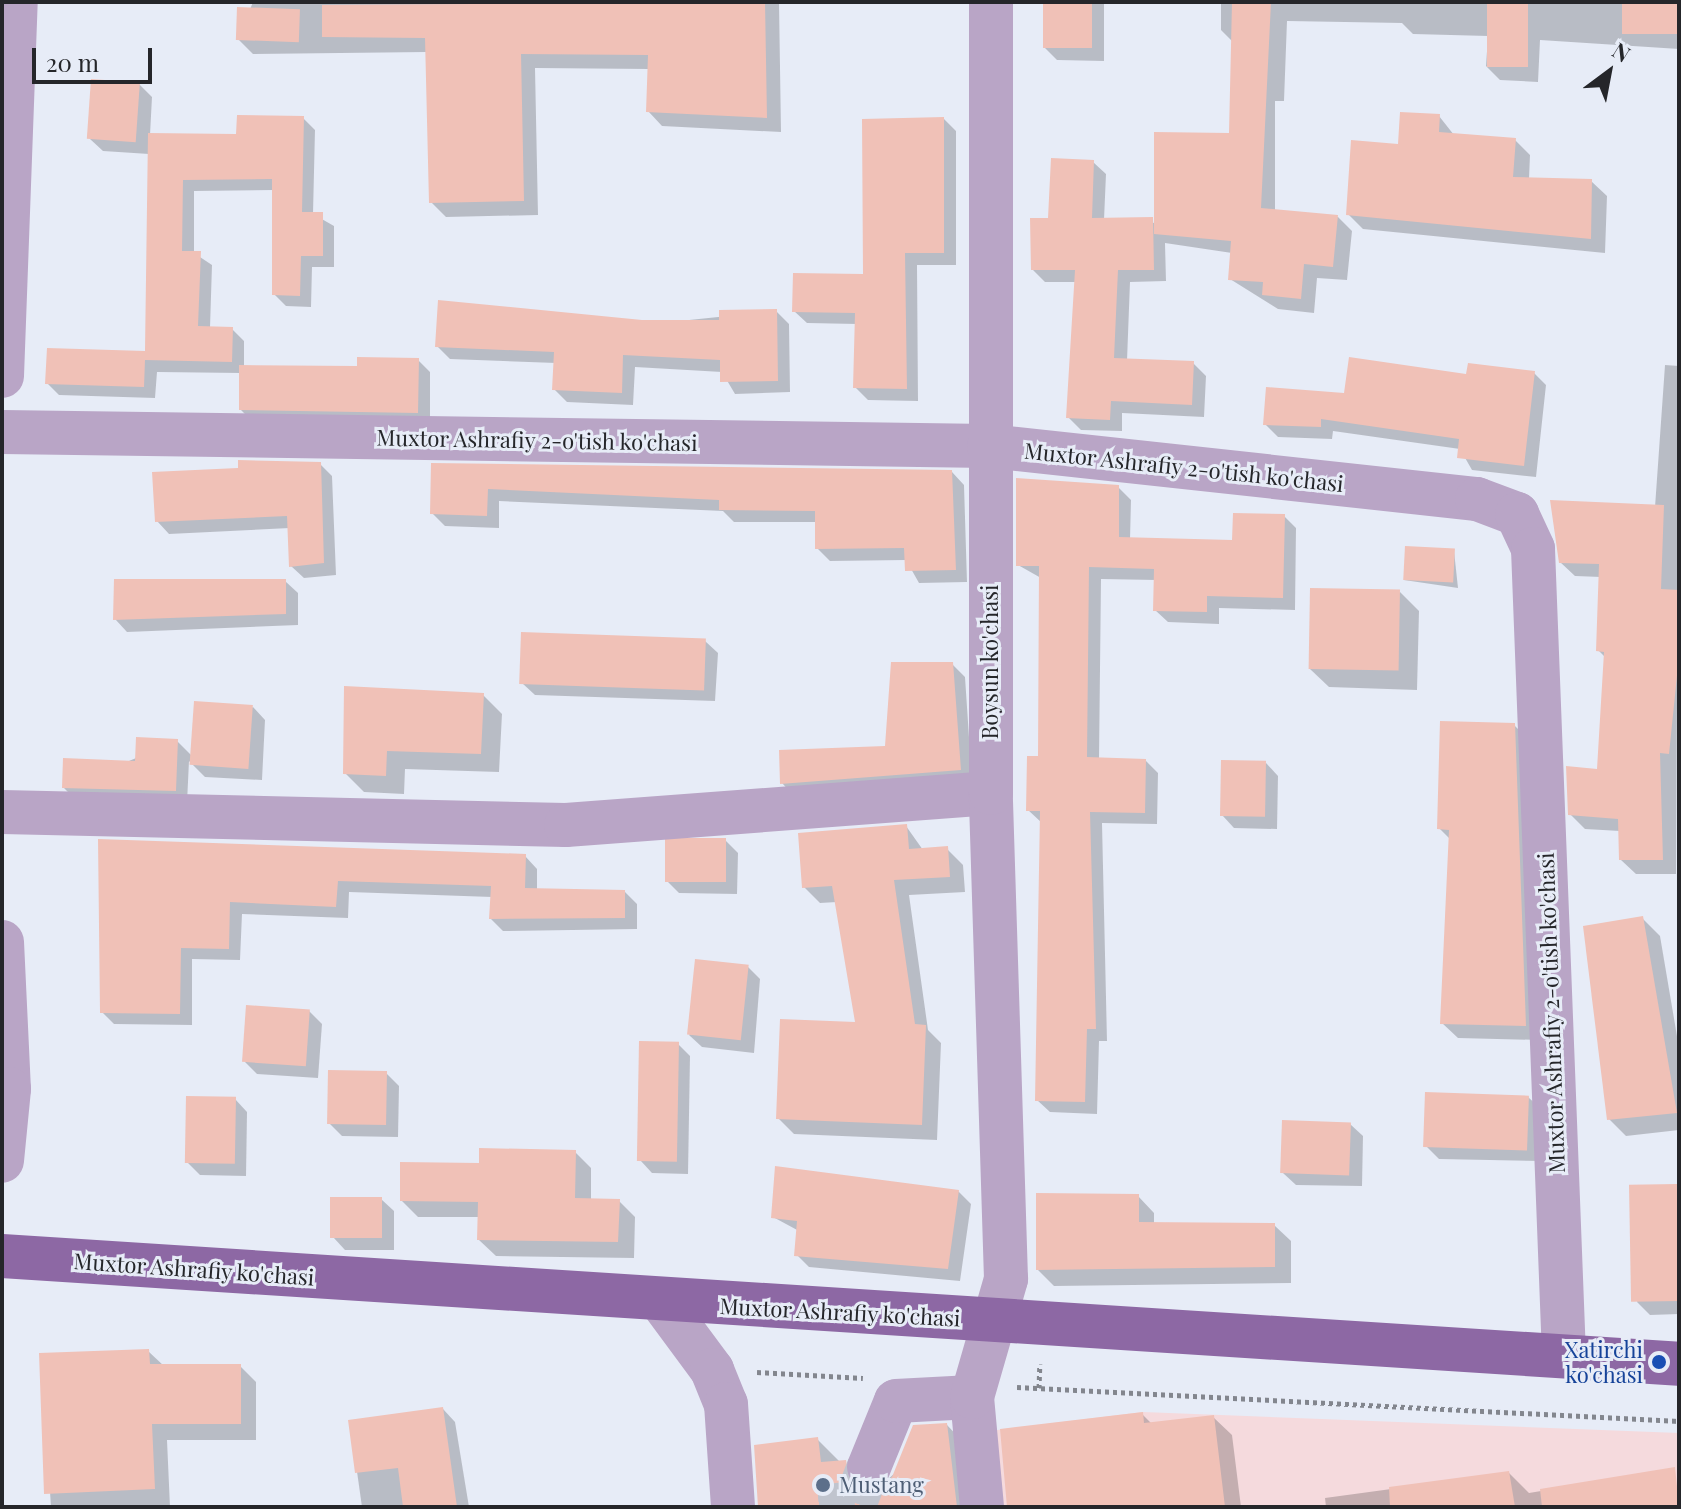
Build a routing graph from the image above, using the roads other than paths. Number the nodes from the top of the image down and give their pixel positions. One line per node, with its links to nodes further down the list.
1 (16, 2): 3 (street)
2 (991, 2): 5 (street, Boysun ko'chasi)
3 (2, 376)
4 (2, 432): 5 (street, Muxtor Ashrafiy 2-o'tish ko'chasi)
5 (989, 446): 6 (street, Boysun ko'chasi); 13 (street, Muxtor Ashrafiy 2-o'tish ko'chasi)
6 (991, 793): 7 (street); 12 (street, Boysun ko'chasi)
7 (2, 812)
8 (2, 942): 9 (street)
9 (2, 1161)
10 (2, 1256): 11 (main road, Muxtor Ashrafiy ko'chasi)
11 (661, 1301): 12 (main road, Muxtor Ashrafiy ko'chasi); 17 (street)
12 (997, 1321): 13 (main road, Muxtor Ashrafiy ko'chasi); 15 (street, Boysun ko'chasi)
13 (1564, 1355): 14 (main road, Muxtor Ashrafiy ko'chasi)
14 (1679, 1364)
15 (975, 1391): 16 (street); 18 (street)
16 (869, 1467)
17 (733, 1507)
18 (982, 1507)

